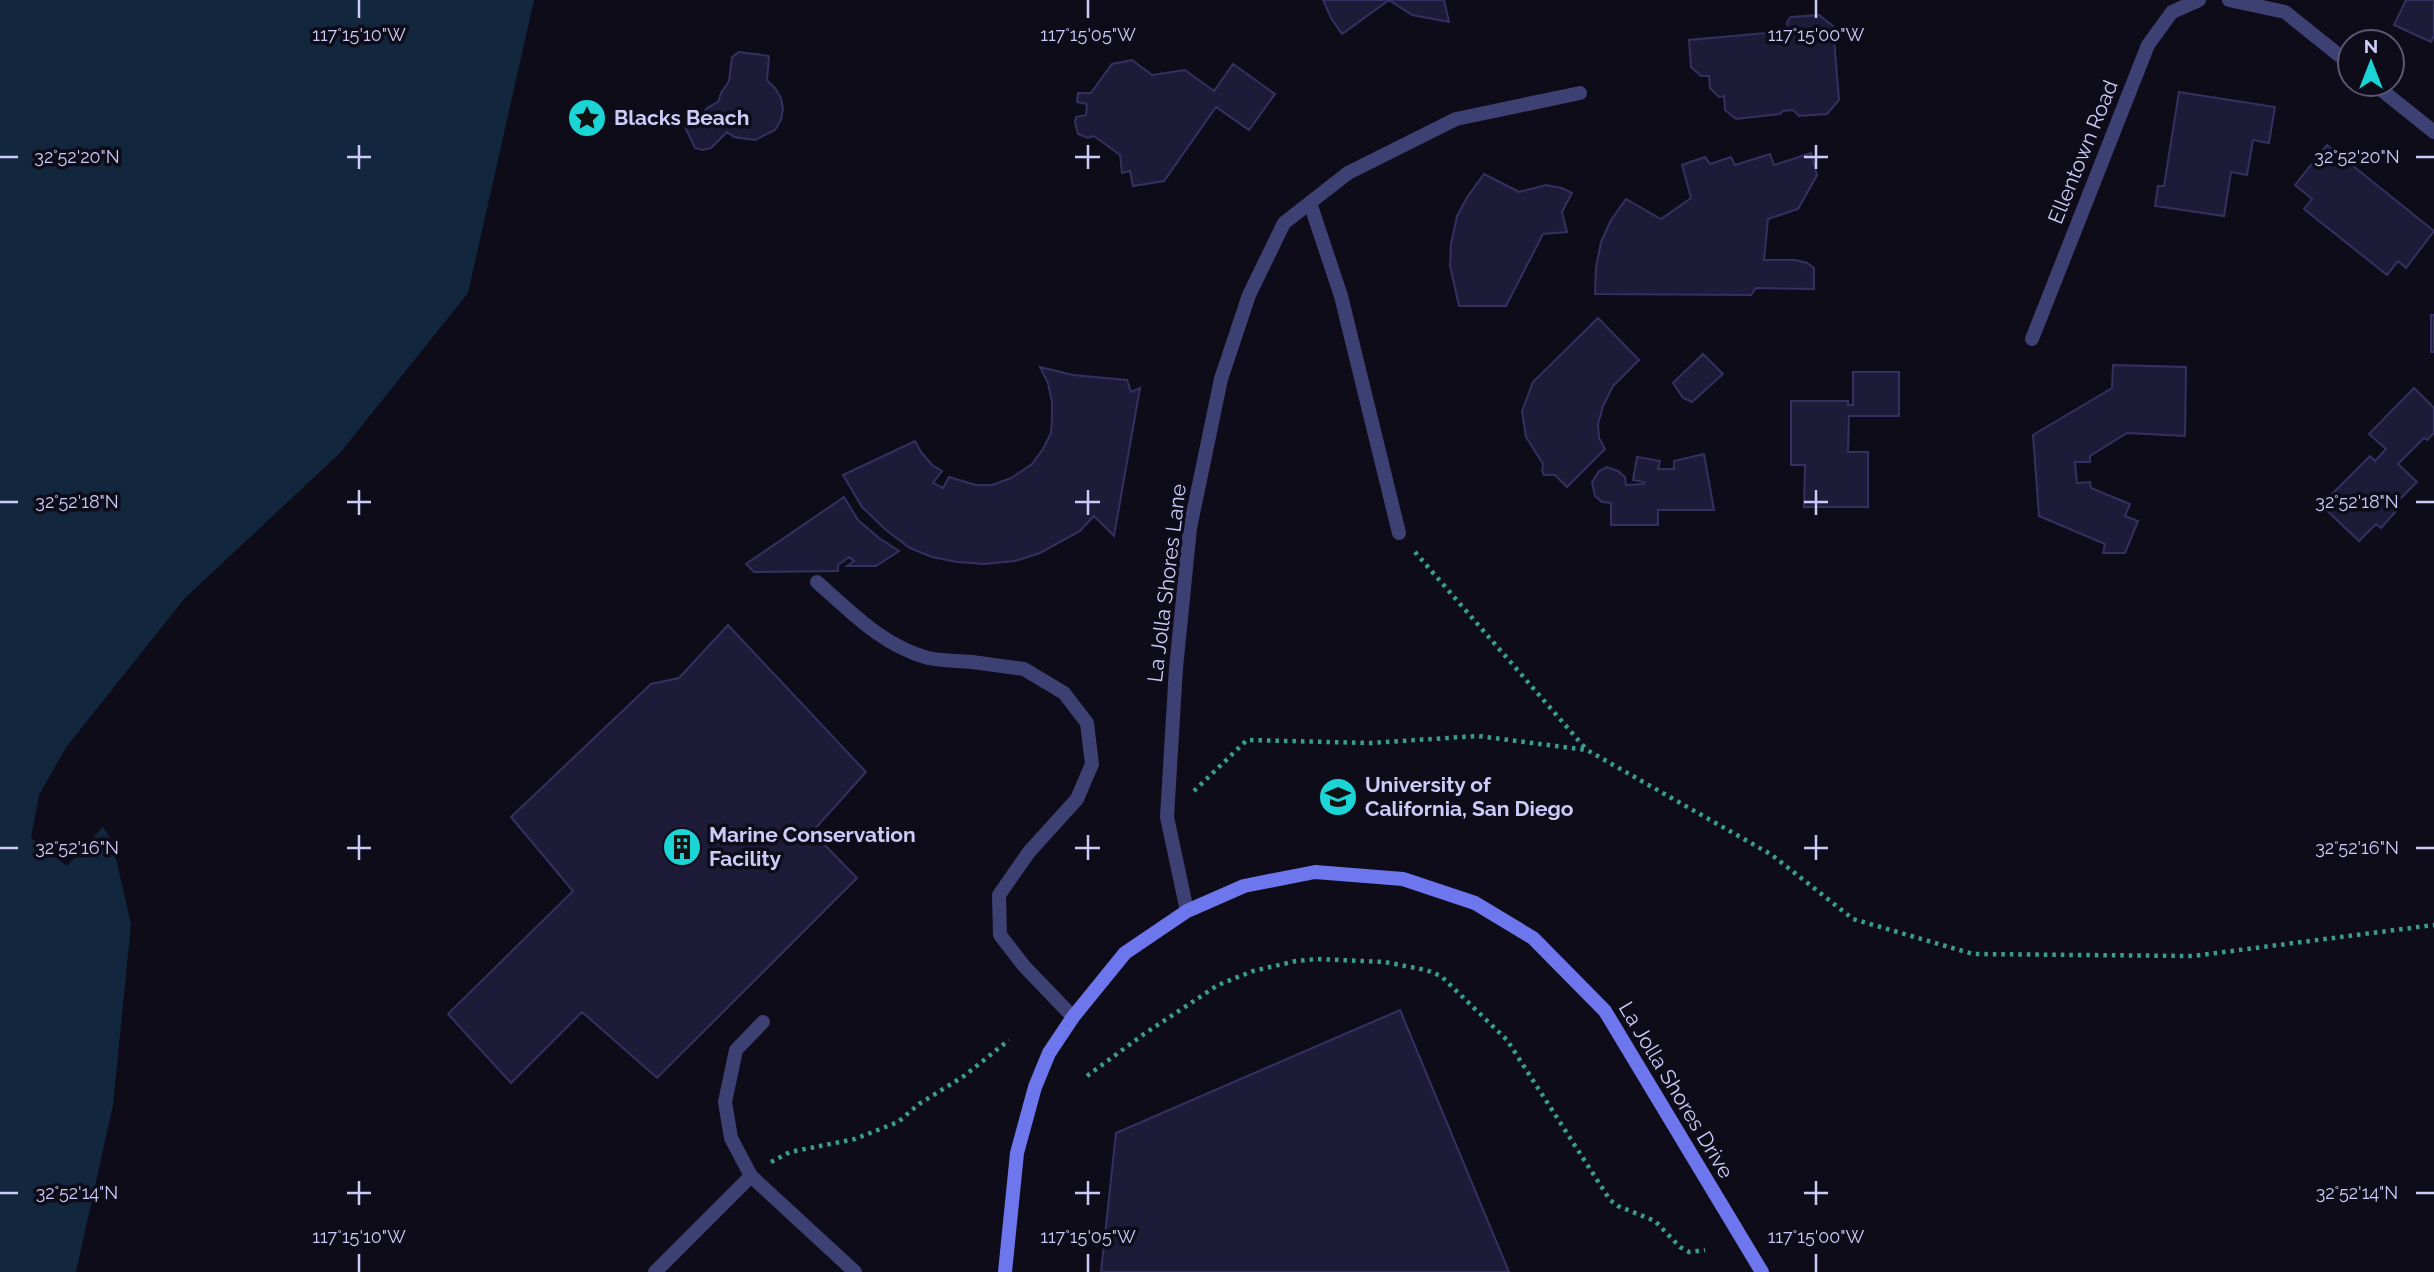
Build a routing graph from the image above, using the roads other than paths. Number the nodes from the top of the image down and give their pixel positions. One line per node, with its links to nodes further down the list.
1 (2199, 0): 8 (street, Ellentown Road)
2 (2229, 0): 3 (street)
3 (2336, 53)
4 (1580, 93): 7 (street, La Jolla Shores Lane)
5 (2392, 98): 6 (street)
6 (2434, 132)
7 (1310, 202): 9 (street); 11 (street, La Jolla Shores Lane)
8 (2032, 339)
9 (1399, 533)
10 (817, 582): 12 (street)
11 (1187, 911): 12 (main road, La Jolla Shores Drive); 18 (main road, La Jolla Shores Drive)
12 (1073, 1017): 17 (main road, La Jolla Shores Drive)
13 (763, 1022): 14 (street)
14 (751, 1176): 15 (street); 16 (street)
15 (655, 1272)
16 (855, 1272)
17 (1005, 1272)
18 (1762, 1272)

